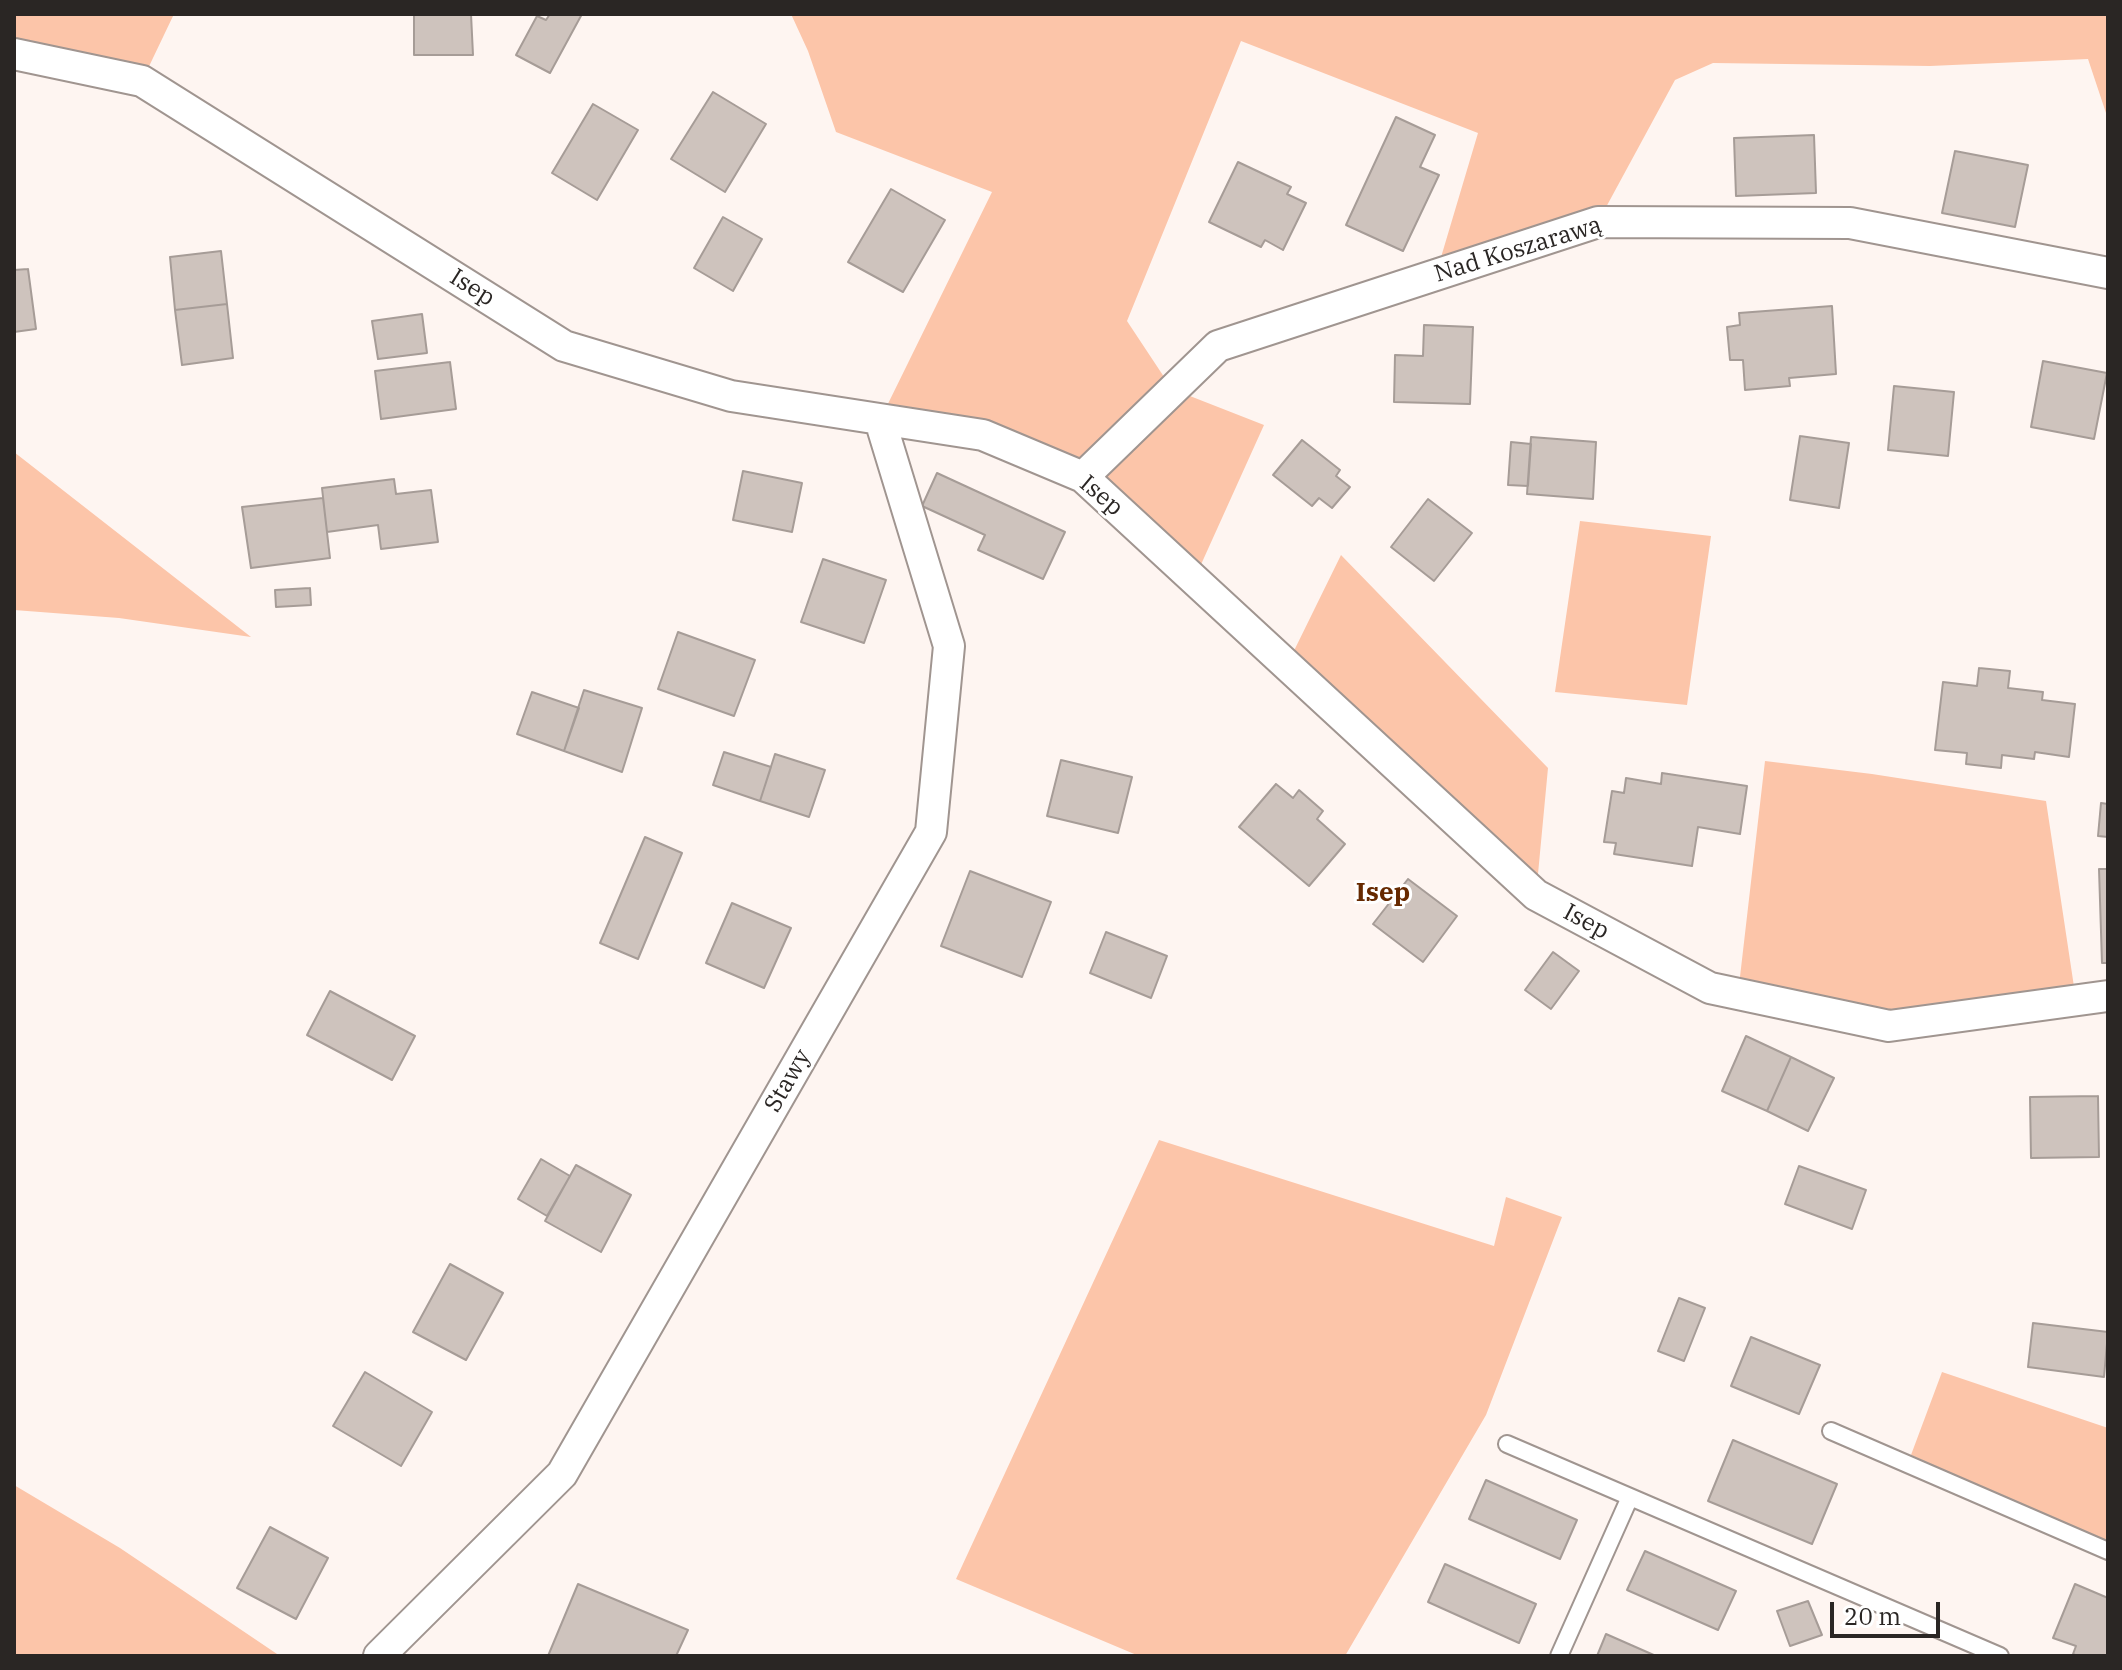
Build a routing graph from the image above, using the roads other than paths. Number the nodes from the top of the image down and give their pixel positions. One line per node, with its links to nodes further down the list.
1 (14, 54): 3 (street, Isep)
2 (2108, 273): 4 (street, Nad Koszarawą)
3 (880, 420): 4 (street, Isep); 10 (street, Stawy)
4 (1083, 477): 5 (street, Isep)
5 (2108, 996)
6 (1831, 1431): 9 (lane)
7 (1507, 1444): 8 (lane)
8 (1630, 1497): 11 (lane); 12 (lane)
9 (2108, 1551)
10 (379, 1656)
11 (1559, 1656)
12 (2000, 1656)

